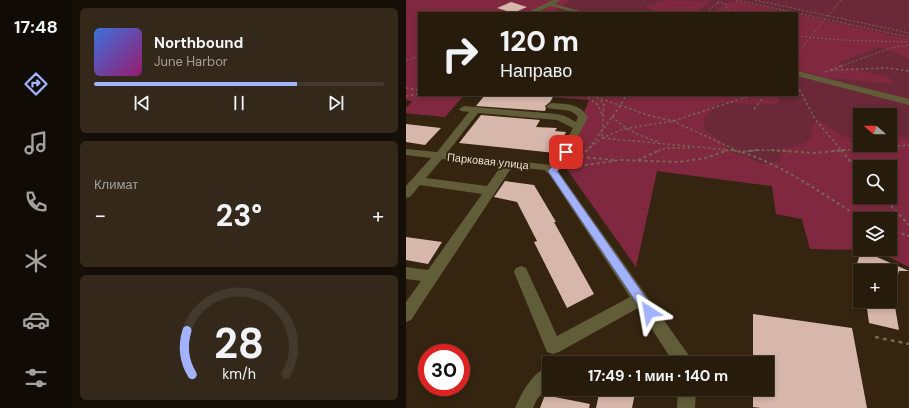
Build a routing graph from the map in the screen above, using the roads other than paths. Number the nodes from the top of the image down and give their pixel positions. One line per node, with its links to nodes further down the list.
1 (557, 0): 2 (street)
2 (550, 4): 3 (street); 4 (street)
3 (531, 12)
4 (580, 12)
5 (798, 73): 6 (street)
6 (909, 102)
7 (551, 106): 10 (street)
8 (464, 109): 9 (street)
9 (476, 110): 10 (street); 12 (street)
10 (578, 127): 14 (street)
11 (406, 152): 12 (street, Парковая улица)
12 (439, 156): 13 (street, Парковая улица); 15 (street)
13 (509, 163): 14 (street, Парковая улица); 16 (street)
14 (556, 167): 21 (street)
15 (418, 181): 16 (street); 17 (street)
16 (490, 191): 20 (street)
17 (406, 194)
18 (521, 272): 21 (street)
19 (406, 273): 20 (street)
20 (432, 277): 22 (street)
21 (640, 299): 23 (street)
22 (406, 315)
23 (679, 356)
24 (542, 381): 26 (street)
25 (687, 396): 27 (street)
26 (524, 408)
27 (686, 408)

